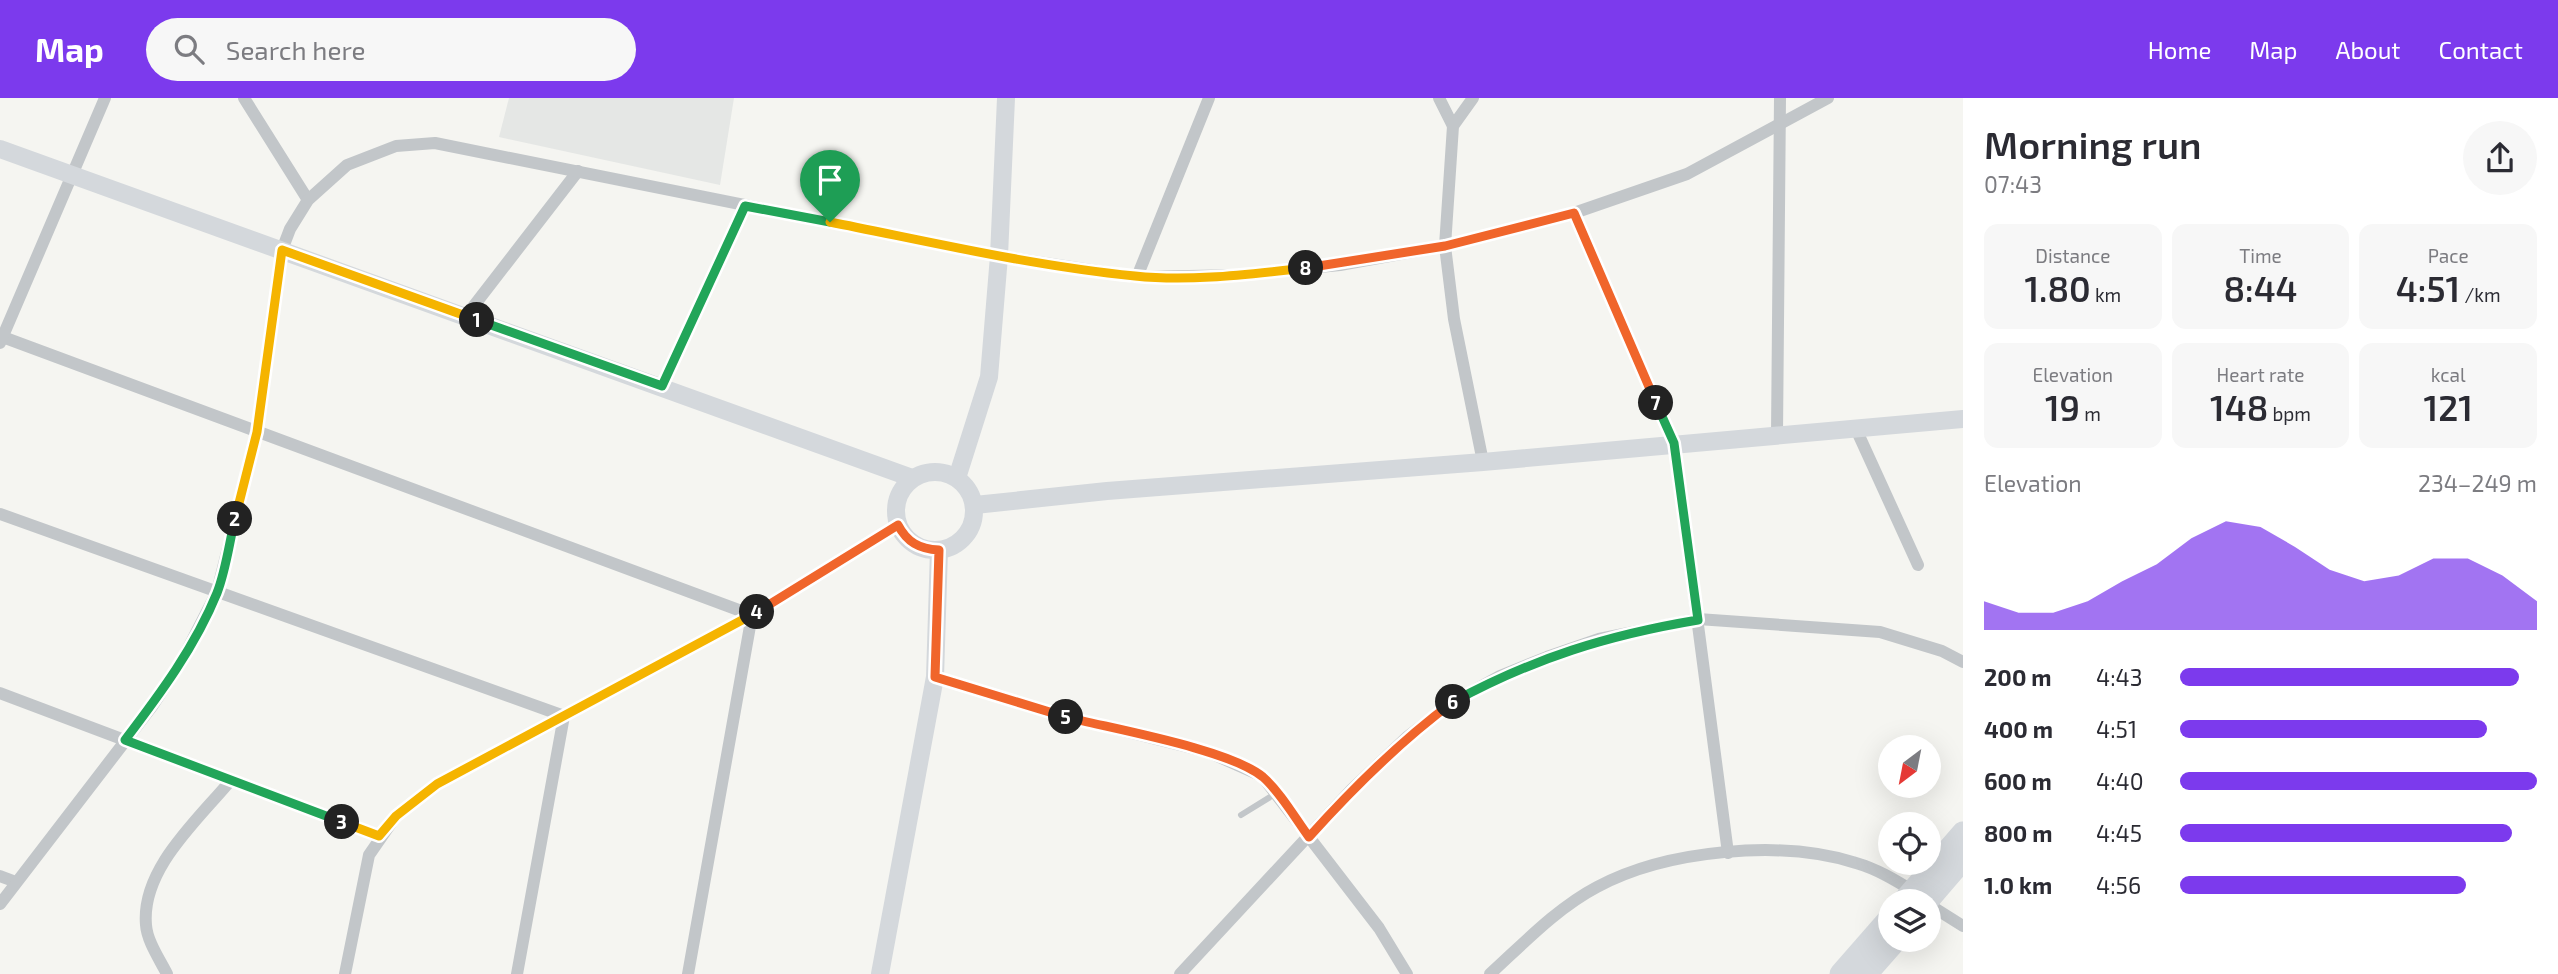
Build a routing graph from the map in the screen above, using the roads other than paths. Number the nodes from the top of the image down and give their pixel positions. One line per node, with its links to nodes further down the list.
1 (105, 98): 13 (street)
2 (244, 98): 14 (street)
3 (1006, 98): 19 (main road)
4 (1209, 98): 20 (street)
5 (1439, 98): 10 (street)
6 (1473, 98): 10 (street)
7 (1780, 98): 9 (street)
8 (1828, 98): 9 (street)
9 (1781, 124): 16 (street); 27 (street)
10 (1453, 126): 17 (street)
11 (0, 149): 13 (main road)
12 (578, 171): 14 (street); 15 (street); 21 (street)
13 (70, 175): 18 (main road); 22 (street)
14 (308, 201): 18 (street)
15 (745, 206): 19 (street); 23 (street)
16 (1574, 213): 17 (street); 28 (street)
17 (1445, 246): 20 (street); 29 (street)
18 (282, 250): 21 (main road); 26 (street)
19 (999, 256): 20 (street); 31 (main road)
20 (1137, 276)
21 (466, 316): 23 (main road)
22 (1, 339): 26 (street)
23 (662, 386): 30 (main road)
24 (1963, 419): 25 (main road)
25 (1856, 429): 27 (main road); 36 (street)
26 (257, 432): 37 (street); 38 (street)
27 (1777, 434): 28 (main road)
28 (1674, 443): 29 (main road); 39 (street)
29 (1483, 462): 32 (main road)
30 (912, 478): 31 (main road); 34 (main road)
31 (957, 478): 32 (main road)
32 (975, 505): 35 (main road)
33 (0, 514): 37 (street)
34 (898, 525): 35 (main road); 38 (street)
35 (939, 550): 41 (main road)
36 (1918, 565)
37 (217, 592): 43 (street); 44 (street)
38 (752, 615): 43 (street); 66 (street)
39 (1698, 620): 40 (street); 50 (street); 51 (street)
40 (1963, 662)
41 (935, 677): 46 (street); 67 (main road)
42 (0, 693): 44 (street)
43 (564, 716): 49 (street); 65 (street)
44 (125, 740): 45 (street); 54 (street)
45 (231, 780): 49 (street); 63 (street)
46 (1276, 793): 47 (lane); 50 (street)
47 (1241, 814)
48 (1963, 833): 56 (highway)
49 (379, 836): 64 (street)
50 (1309, 837): 68 (street); 69 (street)
51 (1728, 853): 55 (street); 70 (street)
52 (1963, 859): 57 (highway)
53 (0, 876): 54 (street)
54 (16, 882): 58 (street)
55 (1901, 889)
56 (1925, 889)
57 (1929, 889)
58 (0, 904)
59 (1941, 913): 60 (street)
60 (1963, 926)
61 (1878, 932): 71 (highway)
62 (1885, 952): 72 (highway)
63 (167, 974)
64 (345, 974)
65 (517, 974)
66 (688, 974)
67 (880, 974)
68 (1180, 974)
69 (1407, 974)
70 (1490, 974)
71 (1841, 974)
72 (1866, 974)

